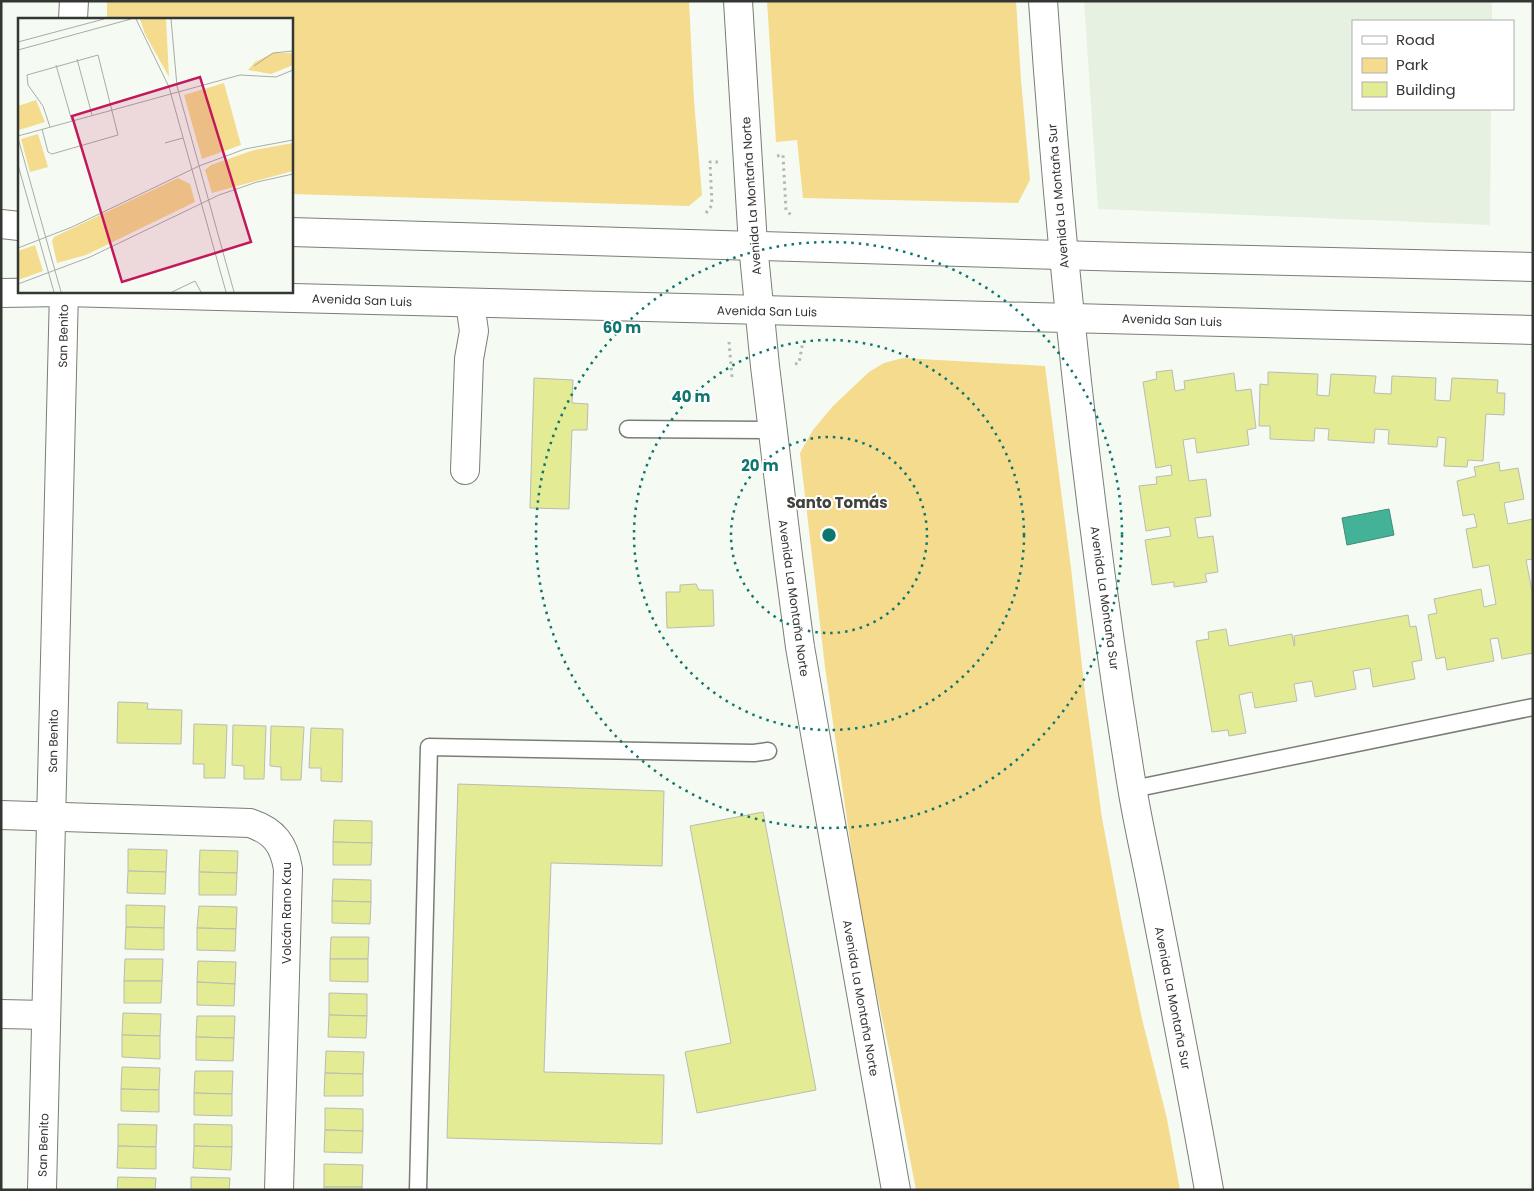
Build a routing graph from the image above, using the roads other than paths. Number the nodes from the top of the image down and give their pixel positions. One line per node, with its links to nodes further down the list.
1 (74, 1): 4 (street)
2 (738, 1): 8 (street, Avenida La Montaña Norte)
3 (1043, 1): 9 (street, Avenida La Montaña Sur)
4 (73, 18)
5 (1, 224): 6 (street)
6 (18, 226)
7 (292, 232): 8 (street)
8 (753, 245): 9 (street); 14 (street, Avenida La Montaña Norte)
9 (1064, 255): 10 (street); 15 (street, Avenida La Montaña Sur)
10 (1533, 267)
11 (64, 292): 12 (street, Avenida San Luis); 13 (street, Avenida San Luis); 24 (street, San Benito)
12 (1, 293)
13 (470, 303): 14 (street, Avenida San Luis); 19 (street)
14 (760, 310): 15 (street, Avenida San Luis); 18 (street, Avenida La Montaña Norte)
15 (1070, 318): 16 (street, Avenida San Luis); 22 (street, Avenida La Montaña Sur)
16 (1533, 330)
17 (628, 428): 18 (lane)
18 (772, 430): 30 (street, Avenida La Montaña Norte)
19 (465, 470)
20 (1533, 707): 22 (lane)
21 (768, 751): 29 (lane)
22 (1133, 789): 31 (street, Avenida La Montaña Sur)
23 (1, 815): 24 (street, Volcán Rano Kau)
24 (51, 816): 26 (street, San Benito); 28 (street, Volcán Rano Kau)
25 (1, 1014): 26 (street)
26 (46, 1015): 27 (street, San Benito)
27 (42, 1190)
28 (279, 1190)
29 (418, 1190)
30 (896, 1190)
31 (1209, 1190)

